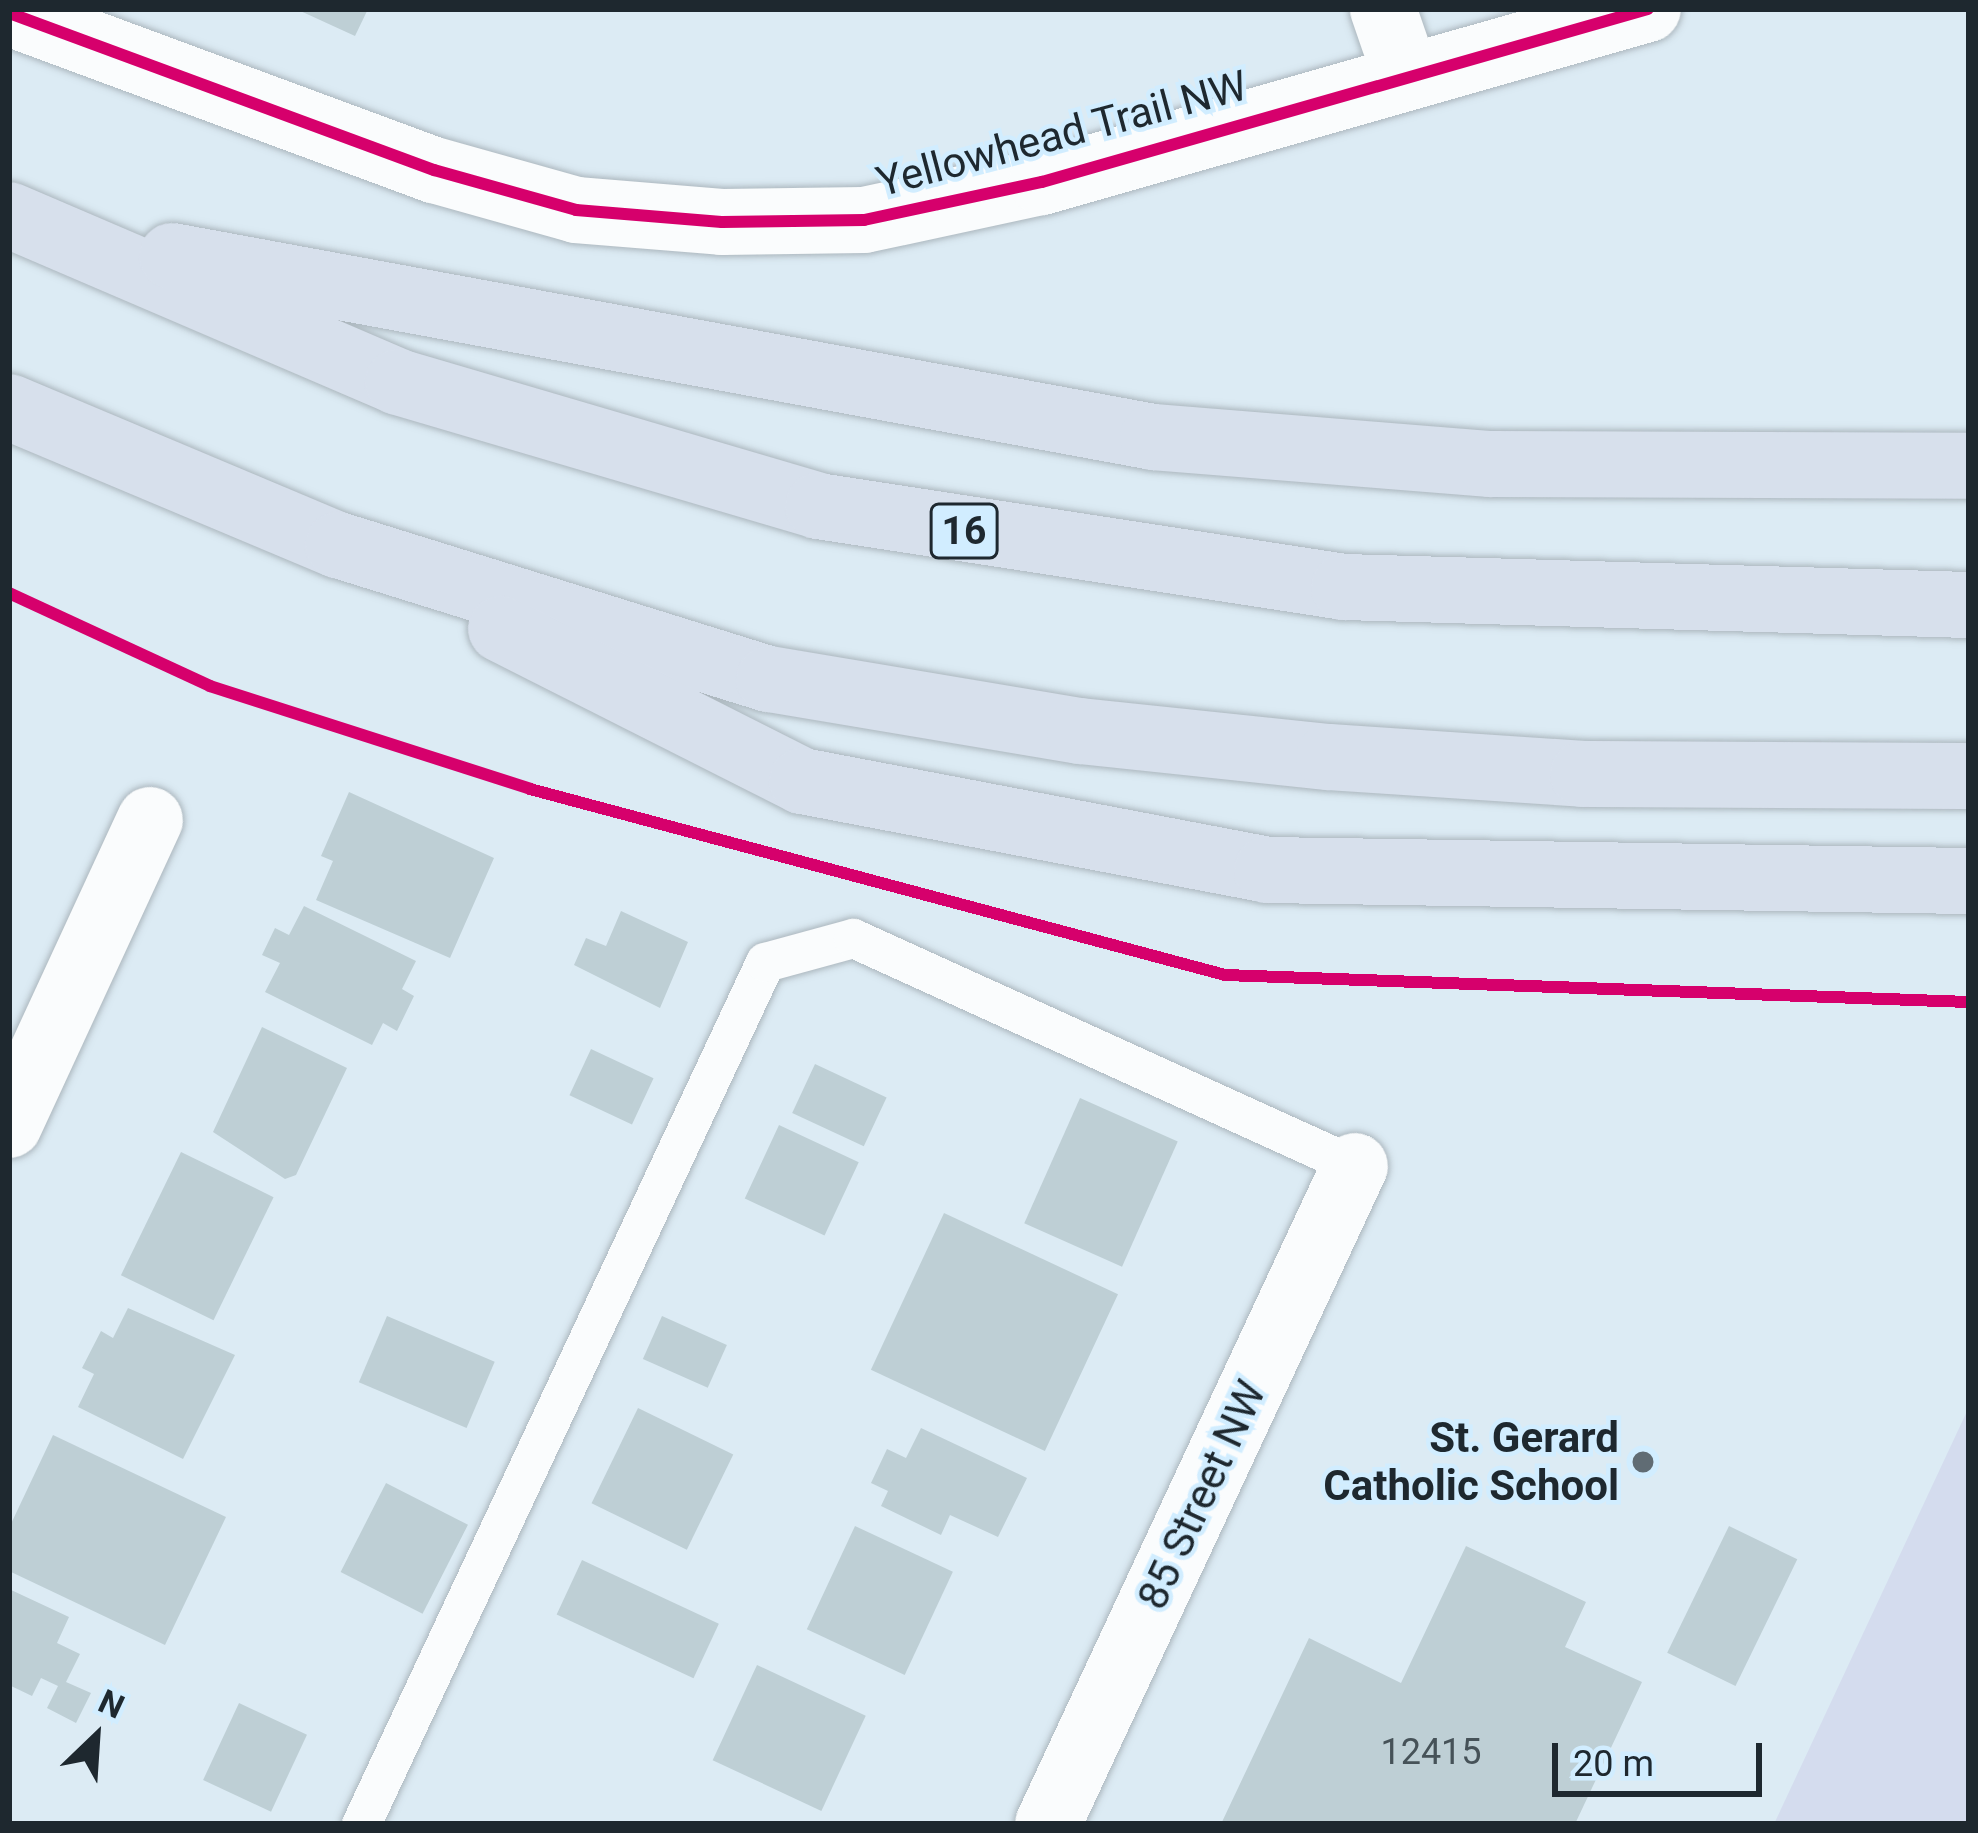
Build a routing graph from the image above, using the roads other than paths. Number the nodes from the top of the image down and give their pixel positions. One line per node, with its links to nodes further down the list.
1 (1383, 9): 4 (street)
2 (1648, 9): 4 (street, Yellowhead Trail NW)
3 (9, 13): 4 (street, Yellowhead Trail NW)
4 (1405, 74)
5 (29, 224): 7 (highway); 9 (highway, 16)
6 (9, 407): 8 (highway)
7 (1969, 466)
8 (338, 545): 10 (highway); 12 (highway)
9 (1969, 605)
10 (1969, 776)
11 (150, 820): 13 (street)
12 (1969, 880)
13 (9, 1125)
14 (1355, 1166): 15 (lane); 16 (street, 85 Street NW)
15 (361, 1824)
16 (1048, 1824)

